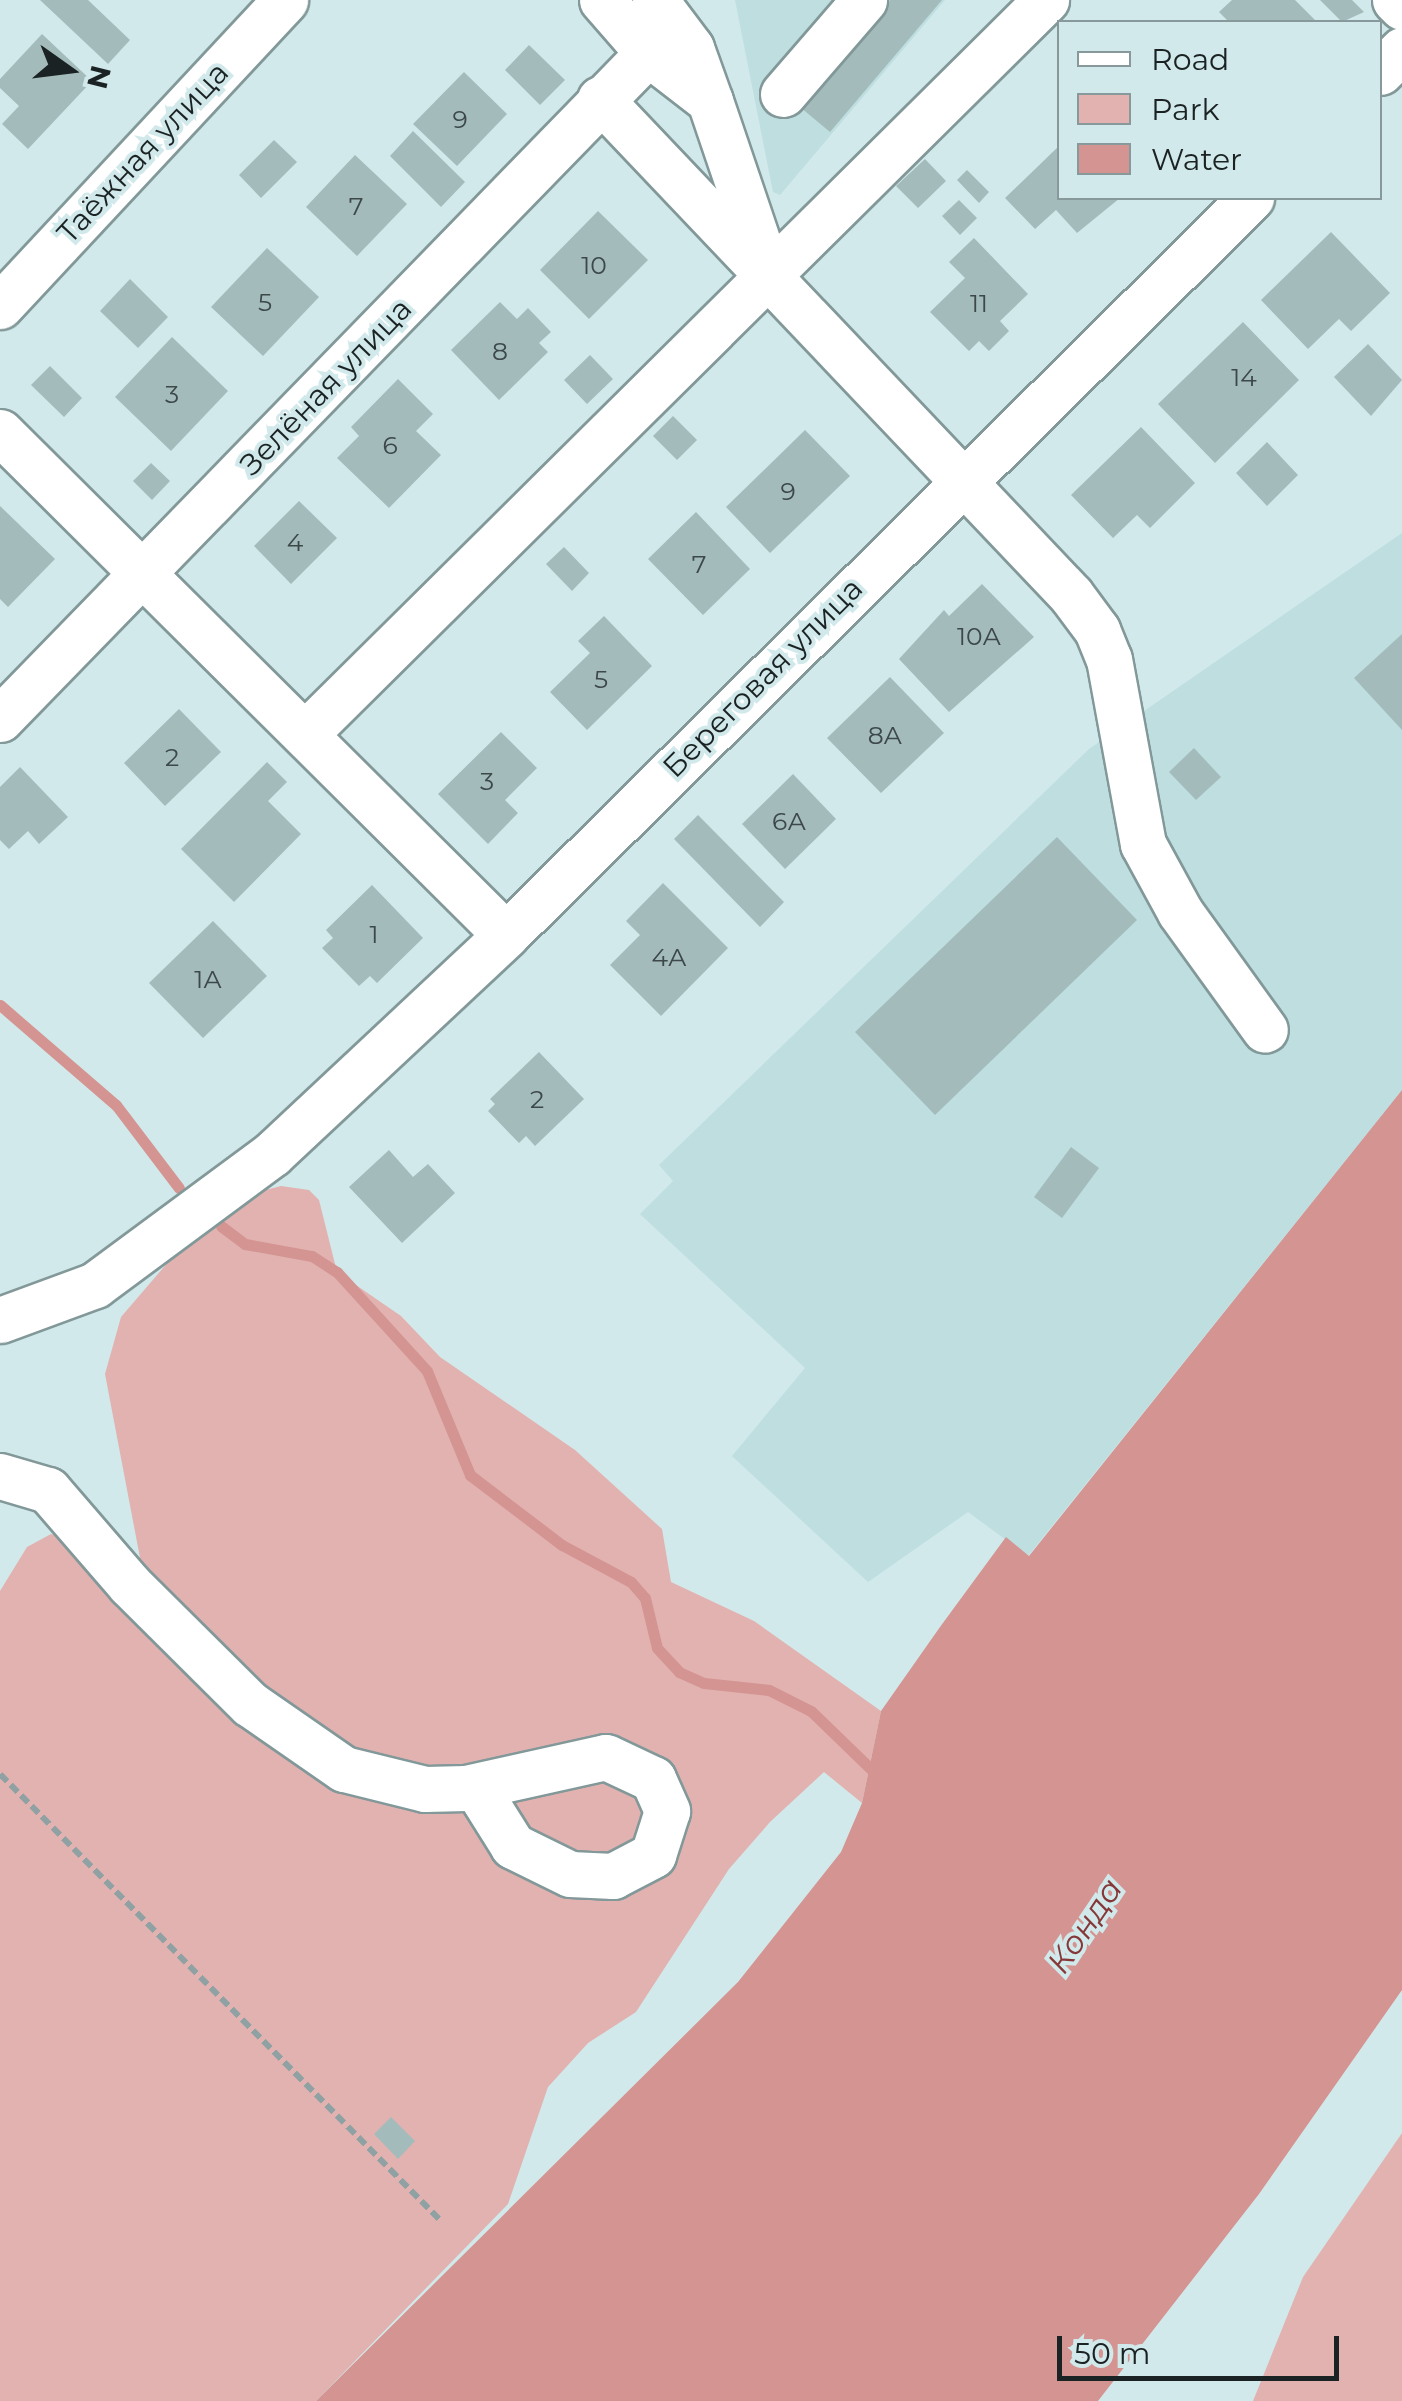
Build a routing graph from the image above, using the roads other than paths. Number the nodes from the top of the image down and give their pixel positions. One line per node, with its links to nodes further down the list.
1 (285, 0): 16 (street, Таёжная улица)
2 (602, 0): 9 (street)
3 (654, 0): 13 (street)
4 (864, 0): 11 (street)
5 (1046, 0): 15 (street)
6 (1394, 0): 7 (street)
7 (1402, 7)
8 (1402, 50): 10 (street)
9 (648, 53): 12 (street, Зелёная улица); 13 (street)
10 (1382, 70)
11 (783, 94)
12 (600, 99): 15 (street); 19 (street, Зелёная улица)
13 (710, 101): 15 (street)
14 (1249, 200): 18 (street, Береговая улица)
15 (769, 274): 18 (street); 21 (street)
16 (0, 306)
17 (0, 432): 19 (street)
18 (961, 480): 22 (street, Береговая улица); 23 (street)
19 (148, 574): 20 (street, Зелёная улица); 21 (street)
20 (0, 719)
21 (308, 731): 22 (street)
22 (506, 935): 24 (street, Береговая улица)
23 (1265, 1030)
24 (0, 1320)
25 (0, 1476): 26 (street)
26 (476, 1786)

